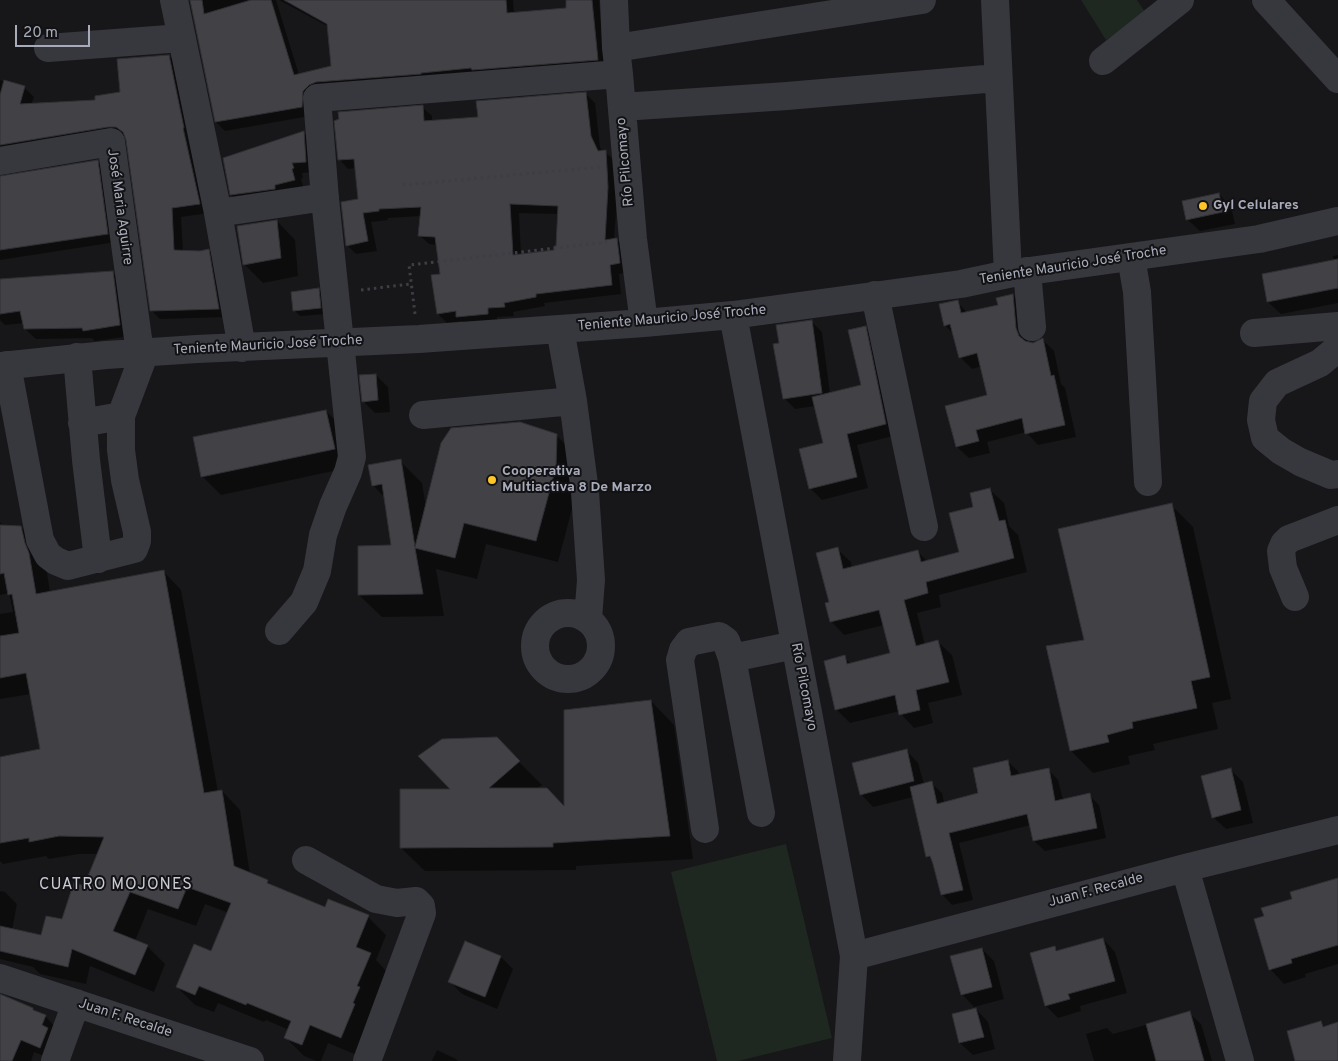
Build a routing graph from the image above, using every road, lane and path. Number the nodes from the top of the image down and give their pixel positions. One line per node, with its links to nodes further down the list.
1 (174, 0): 7 (street)
2 (614, 0): 9 (street, Río Pilcomayo)
3 (922, 0): 9 (street)
4 (994, 0): 11 (street)
5 (1180, 0): 10 (street)
6 (1266, 0): 12 (street)
7 (182, 38): 8 (street); 18 (street)
8 (48, 48)
9 (618, 61): 13 (street, Río Pilcomayo); 17 (street)
10 (1103, 61)
11 (997, 78): 13 (street); 22 (street)
12 (1338, 79)
13 (622, 108): 15 (street, Río Pilcomayo)
14 (0, 161): 36 (street, José Maria Aguirre)
15 (627, 165): 16 (path); 20 (street, Río Pilcomayo)
16 (403, 185)
17 (325, 197): 18 (street); 33 (street)
18 (218, 213): 34 (street)
19 (1338, 221): 21 (street, Teniente Mauricio José Troche)
20 (633, 239): 23 (path); 27 (street, Río Pilcomayo)
21 (1131, 257): 22 (street, Teniente Mauricio José Troche); 44 (street)
22 (1018, 273): 25 (street, Teniente Mauricio José Troche); 29 (street)
23 (410, 284): 24 (path); 32 (path)
24 (356, 290)
25 (875, 295): 26 (street, Teniente Mauricio José Troche); 46 (street)
26 (733, 315): 27 (street, Teniente Mauricio José Troche); 51 (street, Río Pilcomayo)
27 (644, 323): 30 (street, Teniente Mauricio José Troche)
28 (1338, 326): 31 (street)
29 (1032, 328)
30 (560, 329): 32 (street, Teniente Mauricio José Troche); 39 (street)
31 (1254, 333)
32 (418, 339): 33 (street, Teniente Mauricio José Troche)
33 (340, 344): 34 (street, Teniente Mauricio José Troche); 50 (street)
34 (242, 348): 36 (street, Teniente Mauricio José Troche)
35 (1338, 348): 43 (street)
36 (143, 353): 37 (street, Teniente Mauricio José Troche); 41 (street)
37 (77, 357): 38 (street, Teniente Mauricio José Troche); 42 (street)
38 (4, 365): 47 (street)
39 (573, 401): 40 (street); 49 (street)
40 (423, 415)
41 (121, 416): 42 (street); 47 (street)
42 (82, 424): 47 (street)
43 (1338, 474)
44 (1148, 482)
45 (1338, 520): 48 (street)
46 (924, 527)
47 (98, 558)
48 (1295, 597)
49 (588, 619)
50 (279, 631)
51 (795, 645): 52 (street); 58 (street, Río Pilcomayo)
52 (732, 658): 53 (street); 54 (street)
53 (761, 813)
54 (705, 829)
55 (1338, 830): 57 (street, Juan F. Recalde)
56 (306, 860): 63 (street)
57 (1184, 868): 58 (street, Juan F. Recalde); 65 (street)
58 (854, 956): 64 (street, Río Pilcomayo)
59 (0, 978): 60 (street, Juan F. Recalde)
60 (76, 1003): 61 (street); 62 (street, Juan F. Recalde)
61 (55, 1061)
62 (250, 1061)
63 (367, 1061)
64 (847, 1061)
65 (1240, 1061)

